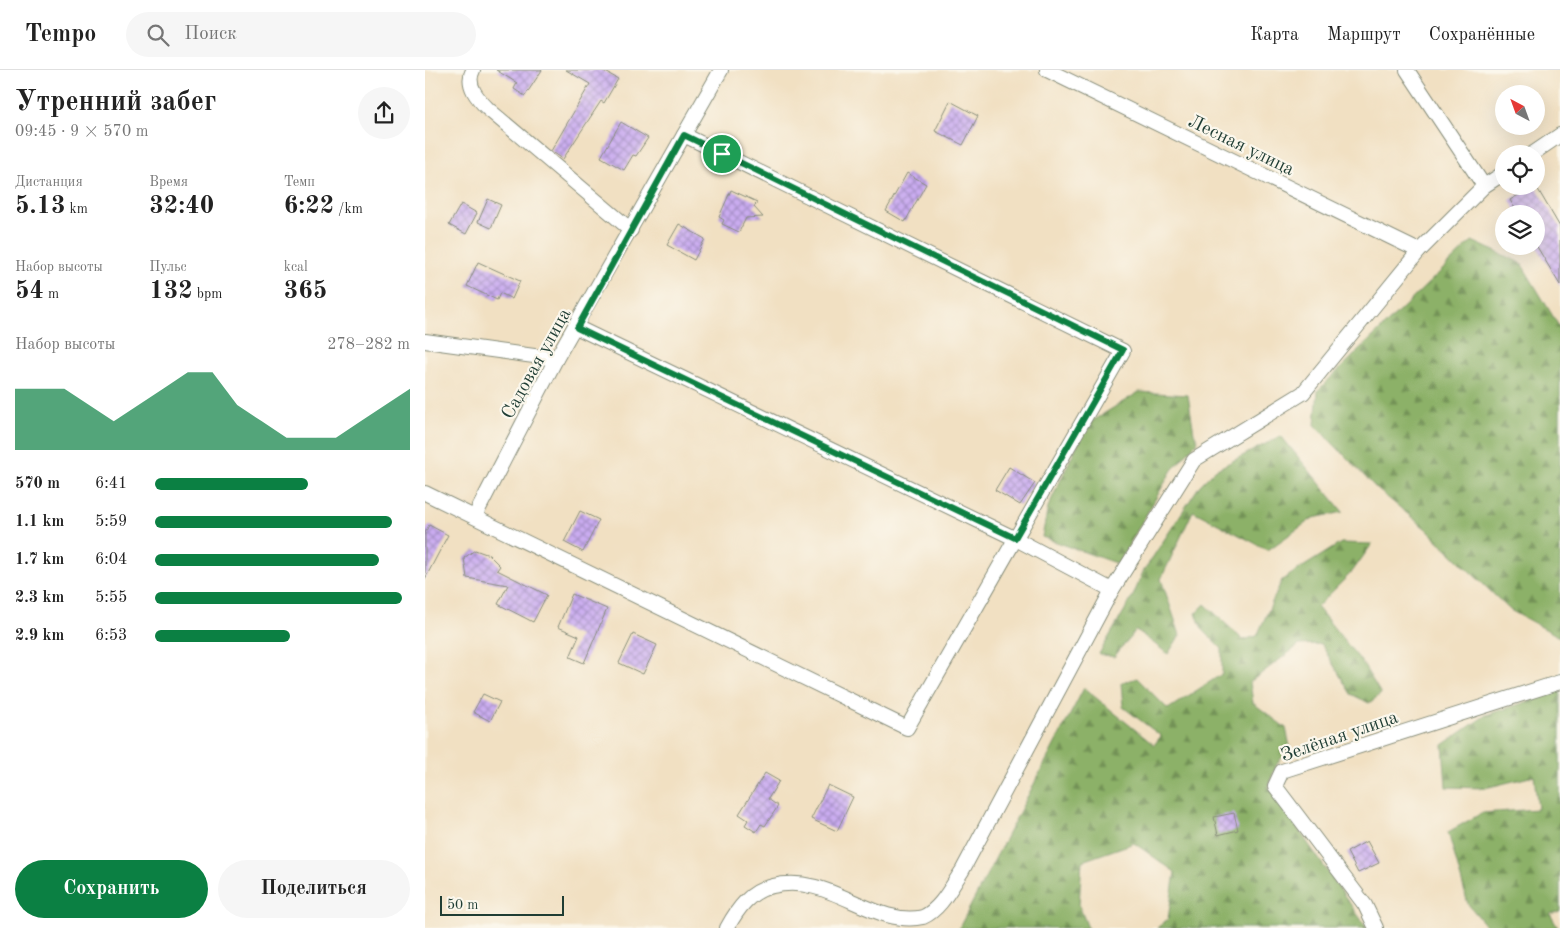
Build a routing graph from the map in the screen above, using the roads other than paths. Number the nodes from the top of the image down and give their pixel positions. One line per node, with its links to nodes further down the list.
1 (473, 70): 10 (street)
2 (721, 70): 5 (street)
3 (1047, 70): 11 (street, Лесная улица)
4 (1407, 70): 9 (street)
5 (684, 135): 10 (street, Садовая улица); 17 (street)
6 (1560, 136): 7 (street)
7 (1545, 146)
8 (1495, 179): 9 (street)
9 (1485, 186): 11 (street)
10 (631, 230): 12 (street, Садовая улица)
11 (1419, 251): 18 (street)
12 (577, 328): 14 (street, Садовая улица); 17 (street)
13 (425, 341): 14 (street)
14 (557, 359): 16 (street, Садовая улица)
15 (425, 493): 16 (street)
16 (475, 516): 17 (street)
17 (1015, 538): 18 (street)
18 (1112, 590): 20 (street)
19 (1560, 682): 21 (street, Зелёная улица)
20 (727, 928)
21 (1377, 928)

